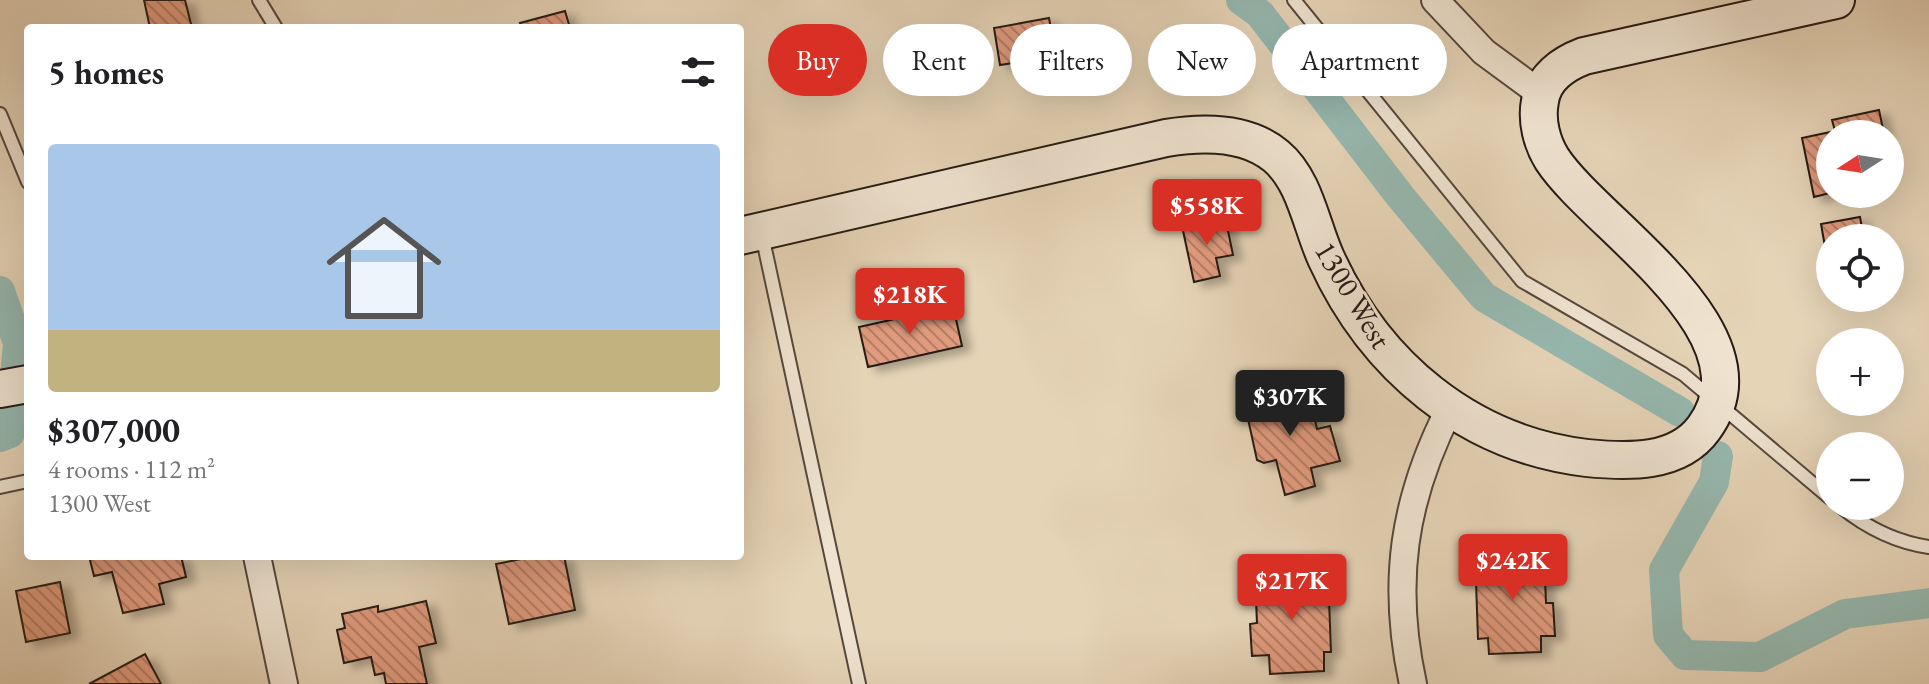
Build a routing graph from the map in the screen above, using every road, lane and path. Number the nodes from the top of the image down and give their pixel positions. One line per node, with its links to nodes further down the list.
1 (259, 0): 5 (lane)
2 (1294, 0): 12 (lane)
3 (1435, 0): 6 (street)
4 (1836, 0): 6 (street)
5 (274, 24)
6 (1541, 94): 12 (street, 1300 West)
7 (0, 114): 8 (lane)
8 (24, 172)
9 (751, 234): 13 (street, 1300 West); 21 (lane)
10 (24, 385): 11 (street)
11 (0, 389)
12 (1716, 402): 13 (street, 1300 West); 15 (lane)
13 (1450, 408): 22 (street)
14 (24, 482): 16 (lane)
15 (1816, 486)
16 (0, 487)
17 (1858, 520): 18 (lane)
18 (1929, 547)
19 (258, 560): 20 (street)
20 (284, 684)
21 (859, 684)
22 (1413, 684)

